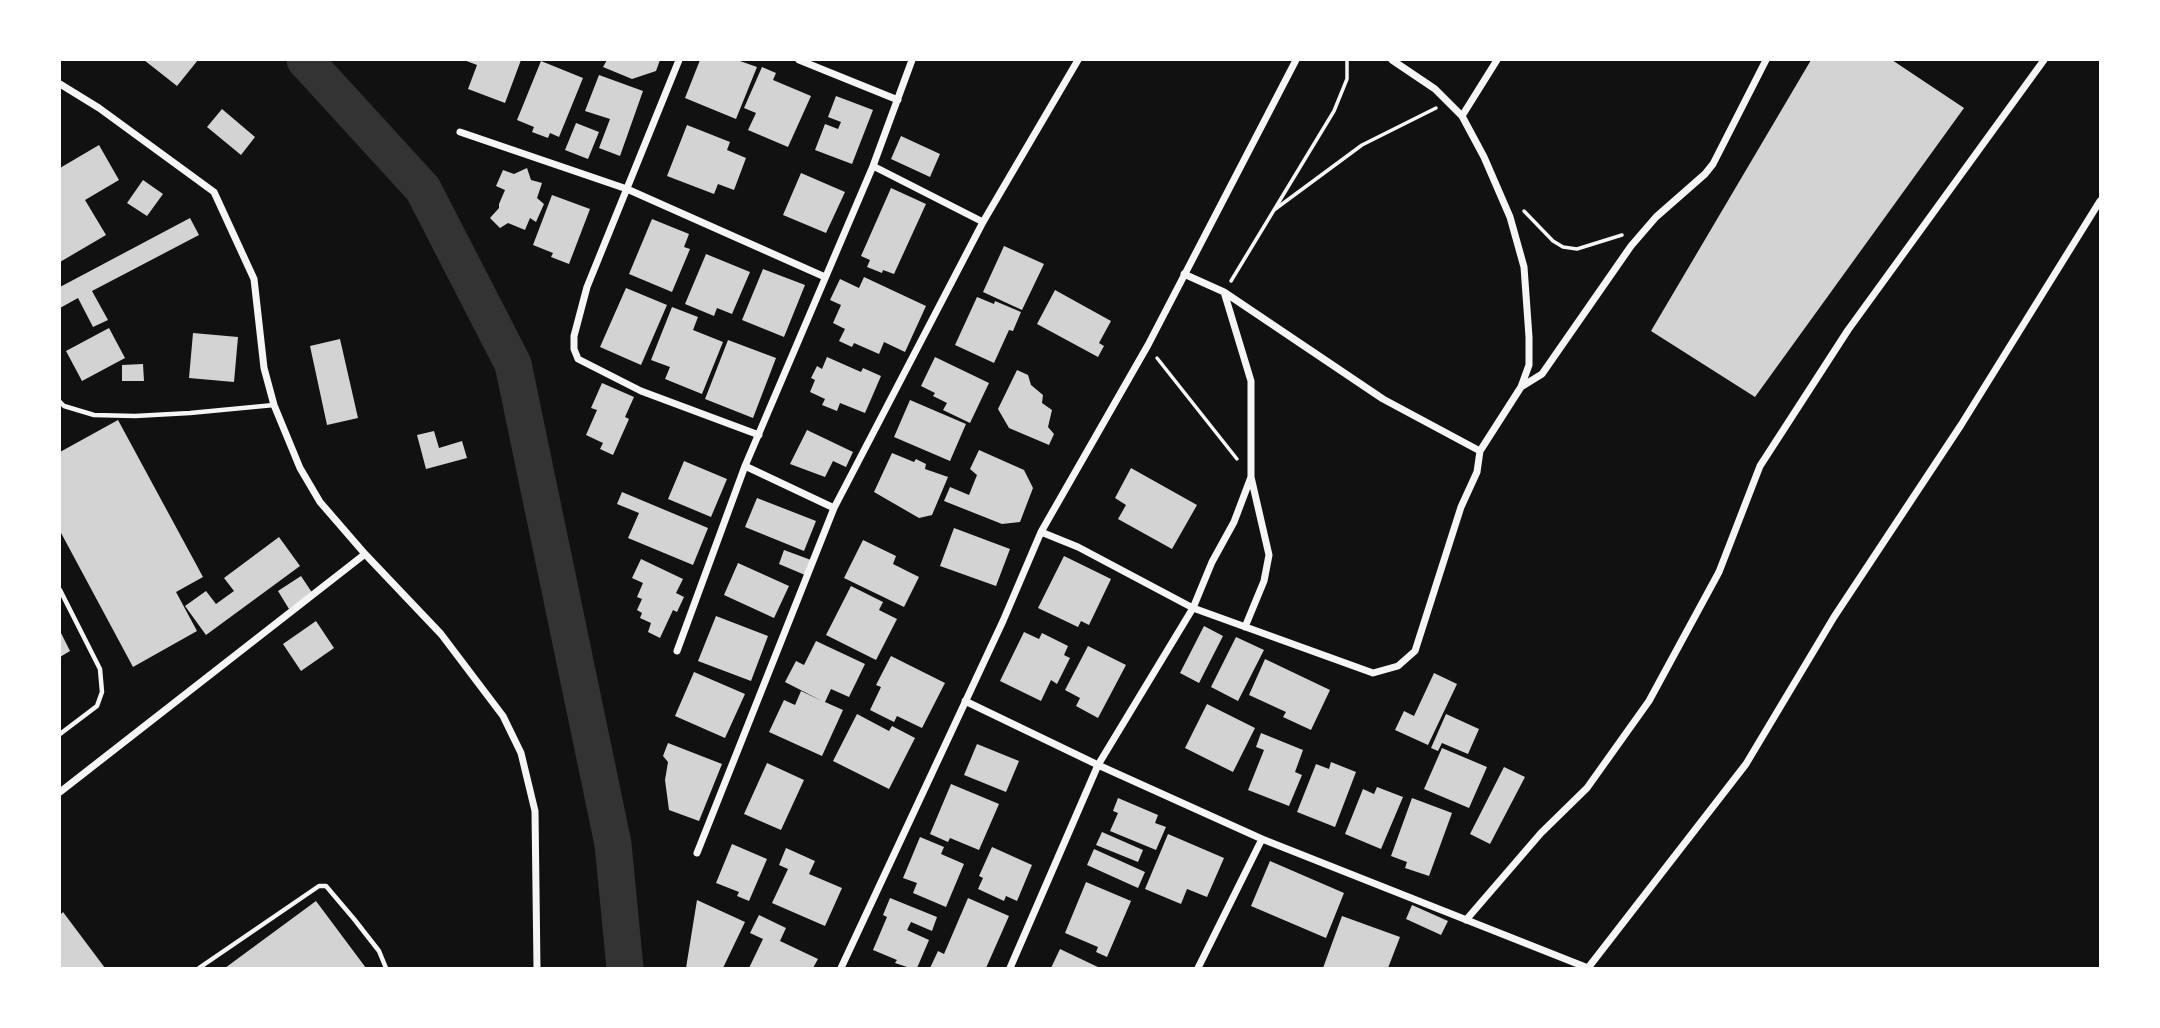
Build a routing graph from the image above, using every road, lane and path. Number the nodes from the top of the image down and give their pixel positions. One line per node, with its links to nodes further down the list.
1 (679, 60): 17 (street)
2 (799, 60): 12 (street)
3 (912, 60): 12 (street)
4 (1078, 60): 21 (street)
5 (1296, 60): 23 (street)
6 (1347, 60): 19 (path)
7 (1392, 60): 13 (street)
8 (1497, 60): 14 (street)
9 (1766, 60): 22 (street)
10 (2044, 60): 47 (street)
11 (60, 84): 29 (street)
12 (898, 100): 16 (street)
13 (1448, 102): 14 (street); 19 (path)
14 (1461, 116): 27 (street)
15 (460, 132): 17 (street)
16 (873, 166): 21 (street); 24 (street)
17 (627, 189): 24 (street); 30 (street)
18 (2101, 201): 54 (street)
19 (1272, 211): 25 (path)
20 (1524, 211): 22 (path)
21 (984, 222): 34 (street)
22 (1651, 223): 27 (street)
23 (1184, 274): 25 (street); 26 (street)
24 (825, 277): 30 (street)
25 (1224, 292): 31 (street); 33 (street)
26 (1148, 345): 33 (path); 35 (street)
27 (1521, 387): 31 (street)
28 (60, 402): 29 (lane)
29 (274, 405): 36 (street)
30 (759, 435): 32 (street)
31 (1480, 452): 39 (street)
32 (745, 466): 34 (street); 40 (street)
33 (1251, 477): 38 (street); 39 (street)
34 (834, 508): 46 (street)
35 (1041, 531): 38 (street); 41 (street)
36 (365, 554): 44 (street); 50 (street)
37 (60, 590): 42 (lane)
38 (1193, 608): 39 (street); 43 (street)
39 (1245, 627)
40 (677, 651)
41 (965, 701): 43 (street); 51 (street)
42 (60, 734)
43 (1098, 765): 45 (street); 52 (street)
44 (60, 792)
45 (1262, 839): 47 (street); 53 (street)
46 (697, 853)
47 (1466, 920): 54 (street)
48 (199, 968): 49 (lane)
49 (386, 968)
50 (537, 968)
51 (841, 968)
52 (1010, 968)
53 (1198, 968)
54 (1588, 968)

